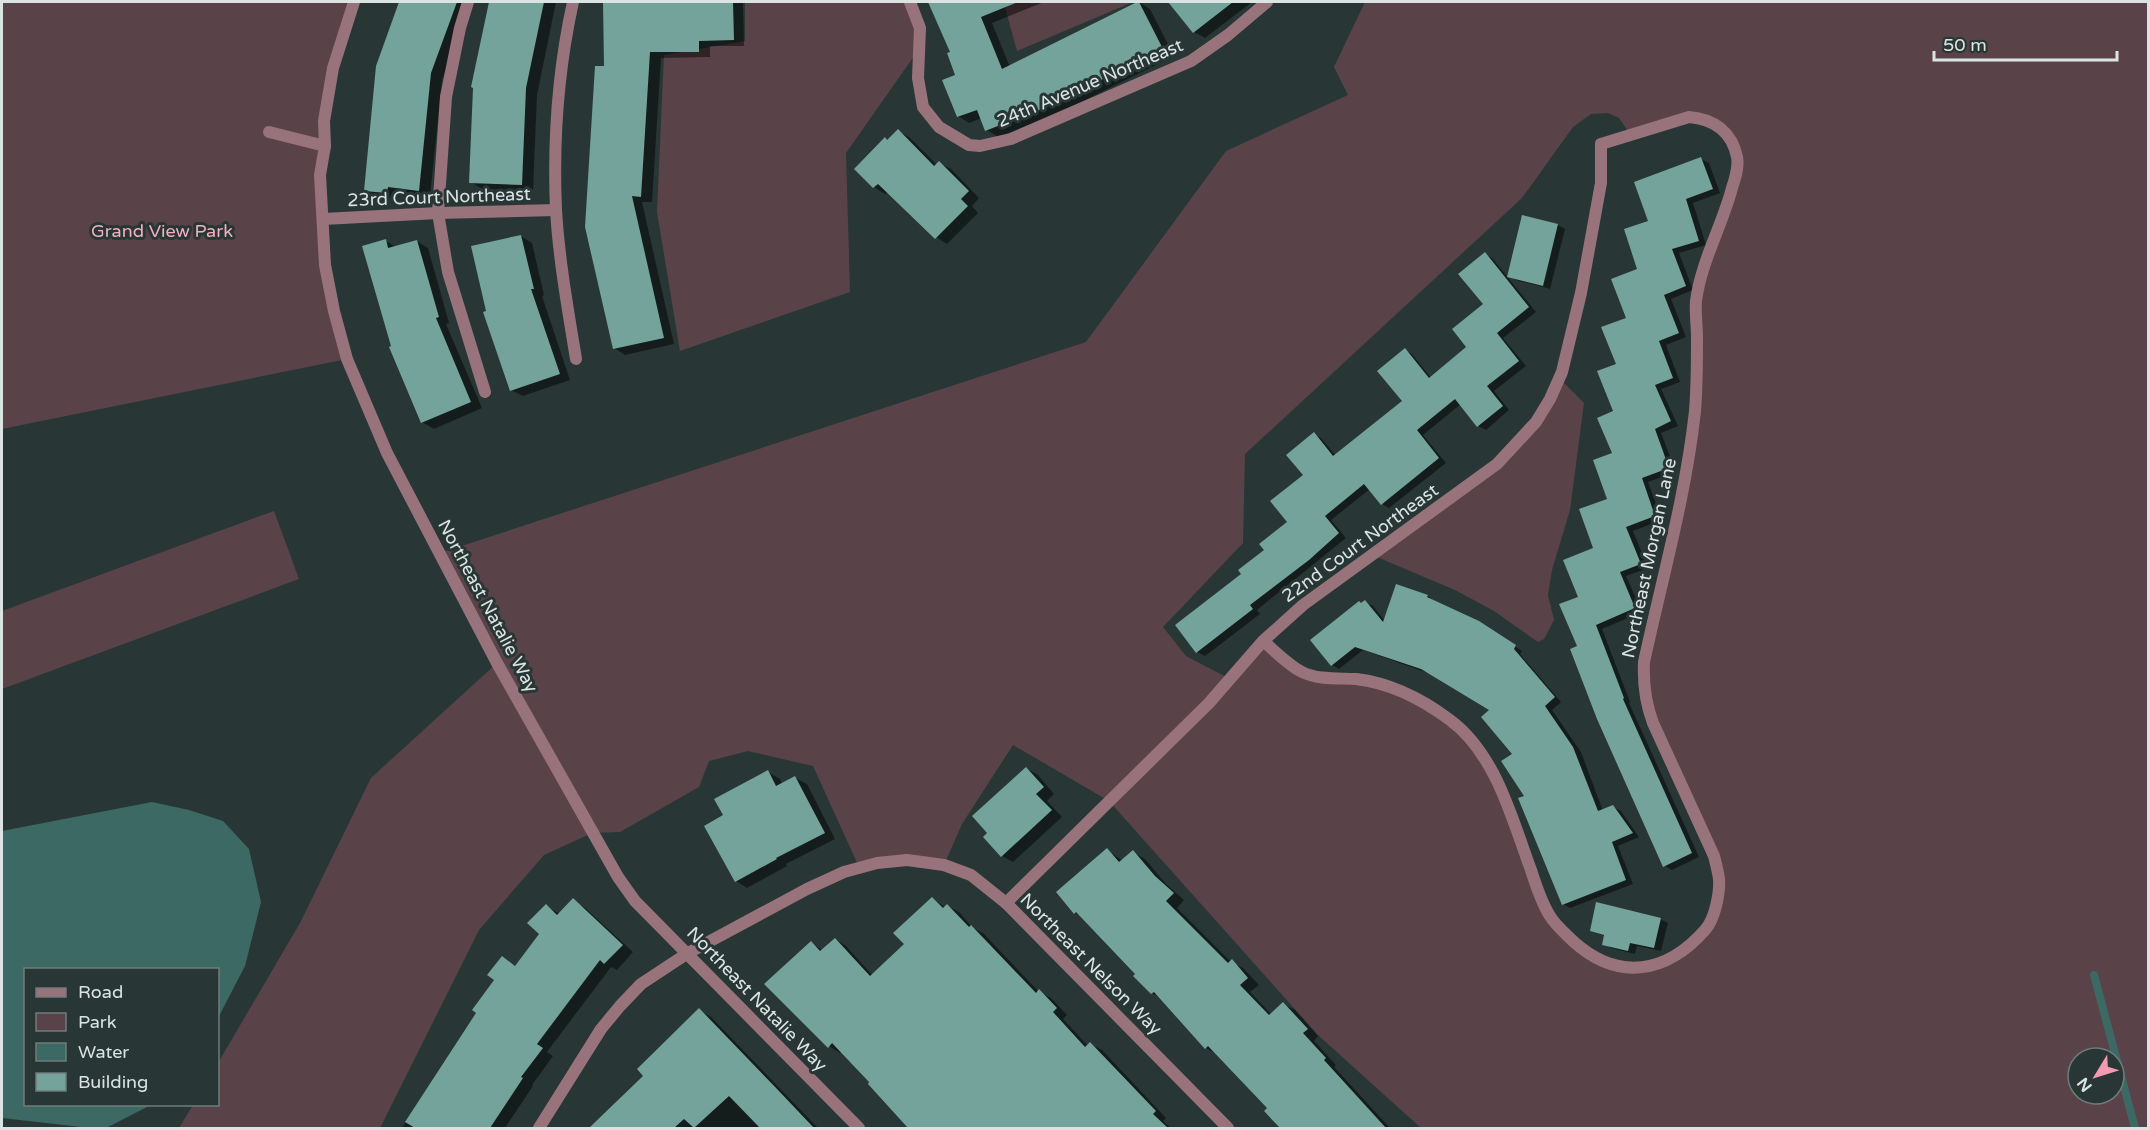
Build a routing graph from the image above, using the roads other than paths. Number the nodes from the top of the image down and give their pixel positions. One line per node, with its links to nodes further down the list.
1 (354, 2): 8 (street, Northeast Natalie Way)
2 (468, 2): 10 (street)
3 (573, 2): 9 (street)
4 (910, 2): 5 (street, 24th Avenue Northeast)
5 (1267, 2)
6 (269, 132): 8 (street)
7 (1601, 144): 14 (street, 22nd Court Northeast); 14 (street, Northeast Morgan Lane)
8 (326, 146): 11 (street, Northeast Natalie Way)
9 (556, 210): 10 (street, 23rd Court Northeast); 12 (street)
10 (438, 213): 11 (street, 23rd Court Northeast); 13 (street)
11 (323, 219): 16 (street, Northeast Natalie Way)
12 (576, 359)
13 (485, 392)
14 (1263, 641): 15 (street, 22nd Court Northeast)
15 (1006, 903): 16 (street, Northeast Nelson Way); 19 (street, Northeast Nelson Way)
16 (688, 953): 17 (street, Northeast Nelson Way); 18 (street, Northeast Natalie Way)
17 (539, 1128)
18 (859, 1128)
19 (1228, 1128)

